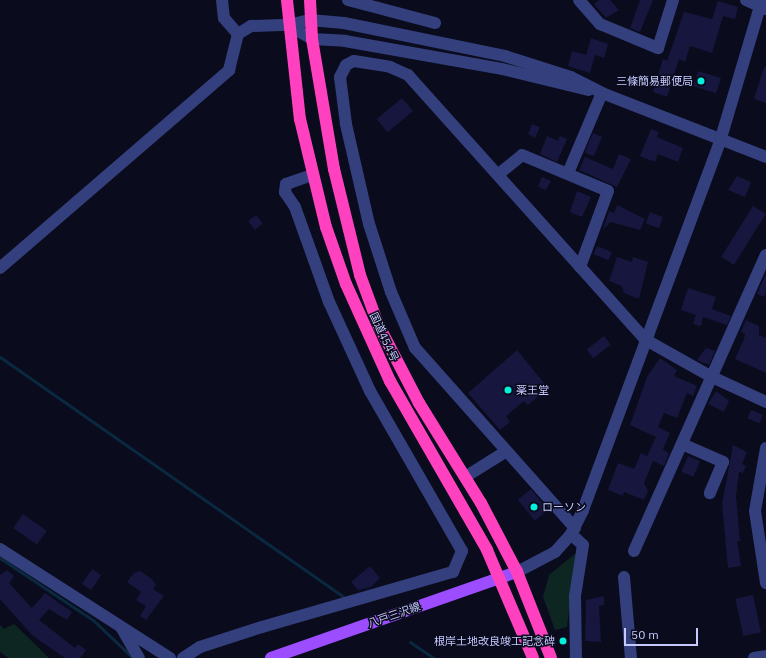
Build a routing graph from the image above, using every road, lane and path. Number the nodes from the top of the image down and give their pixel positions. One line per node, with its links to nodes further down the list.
1 (222, 0): 12 (street)
2 (287, 0): 11 (highway, 国道454号)
3 (310, 0): 9 (highway, 国道454号)
4 (348, 0): 10 (street)
5 (673, 0): 7 (street)
6 (746, 0): 8 (street)
7 (583, 1)
8 (763, 5): 15 (street)
9 (310, 20): 11 (street); 13 (highway, 国道454号); 14 (street)
10 (435, 23)
11 (288, 25): 12 (street); 13 (street); 19 (highway, 国道454号)
12 (238, 34): 22 (street)
13 (312, 39): 14 (street); 29 (highway, 国道454号)
14 (602, 93): 15 (street); 18 (street)
15 (721, 138): 16 (street); 23 (street)
16 (766, 157)
17 (500, 173): 18 (street); 21 (street); 28 (street)
18 (568, 173): 21 (street)
19 (312, 175): 36 (highway, 国道454号); 43 (street)
20 (766, 255): 24 (street)
21 (580, 267): 23 (street)
22 (0, 268)
23 (646, 340): 24 (street); 31 (street)
24 (712, 377): 25 (street); 26 (street)
25 (766, 402)
26 (682, 444): 30 (street); 33 (street)
27 (766, 448): 37 (street)
28 (505, 452): 29 (street); 31 (street)
29 (465, 476): 34 (highway, 国道454号)
30 (710, 493)
31 (573, 531): 34 (street); 40 (street)
32 (0, 549): 38 (street)
33 (634, 551)
34 (517, 572): 36 (main road, 八戸三沢線); 46 (highway, 国道454号)
35 (624, 577): 47 (street)
36 (501, 578): 44 (main road, 八戸三沢線); 45 (highway, 国道454号)
37 (766, 583)
38 (120, 626): 41 (street); 42 (street)
39 (766, 656): 48 (street)
40 (572, 657)
41 (139, 658)
42 (170, 658)
43 (184, 658)
44 (271, 658)
45 (533, 658)
46 (551, 658)
47 (631, 658)
48 (754, 658)

